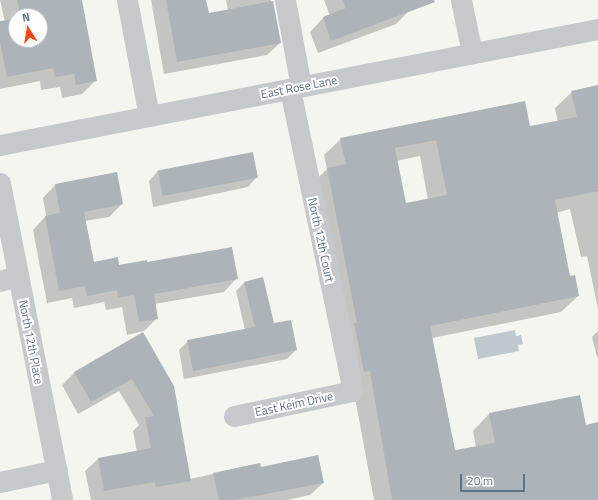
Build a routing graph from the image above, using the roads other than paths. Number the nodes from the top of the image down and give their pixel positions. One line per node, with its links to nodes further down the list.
1 (127, 0): 7 (street)
2 (285, 0): 6 (street, North 12th Court)
3 (461, 0): 5 (street)
4 (598, 29): 5 (street, East Rose Lane)
5 (472, 53): 6 (street, East Rose Lane)
6 (296, 87): 7 (street, East Rose Lane); 11 (street, North 12th Court)
7 (149, 116): 8 (street, East Rose Lane)
8 (0, 145)
9 (0, 184): 10 (street, North 12th Place)
10 (9, 278): 13 (street, North 12th Place)
11 (353, 391): 12 (street, East Keim Drive)
12 (234, 416)
13 (57, 470): 14 (street); 15 (street, North 12th Place)
14 (0, 482)
15 (62, 500)

